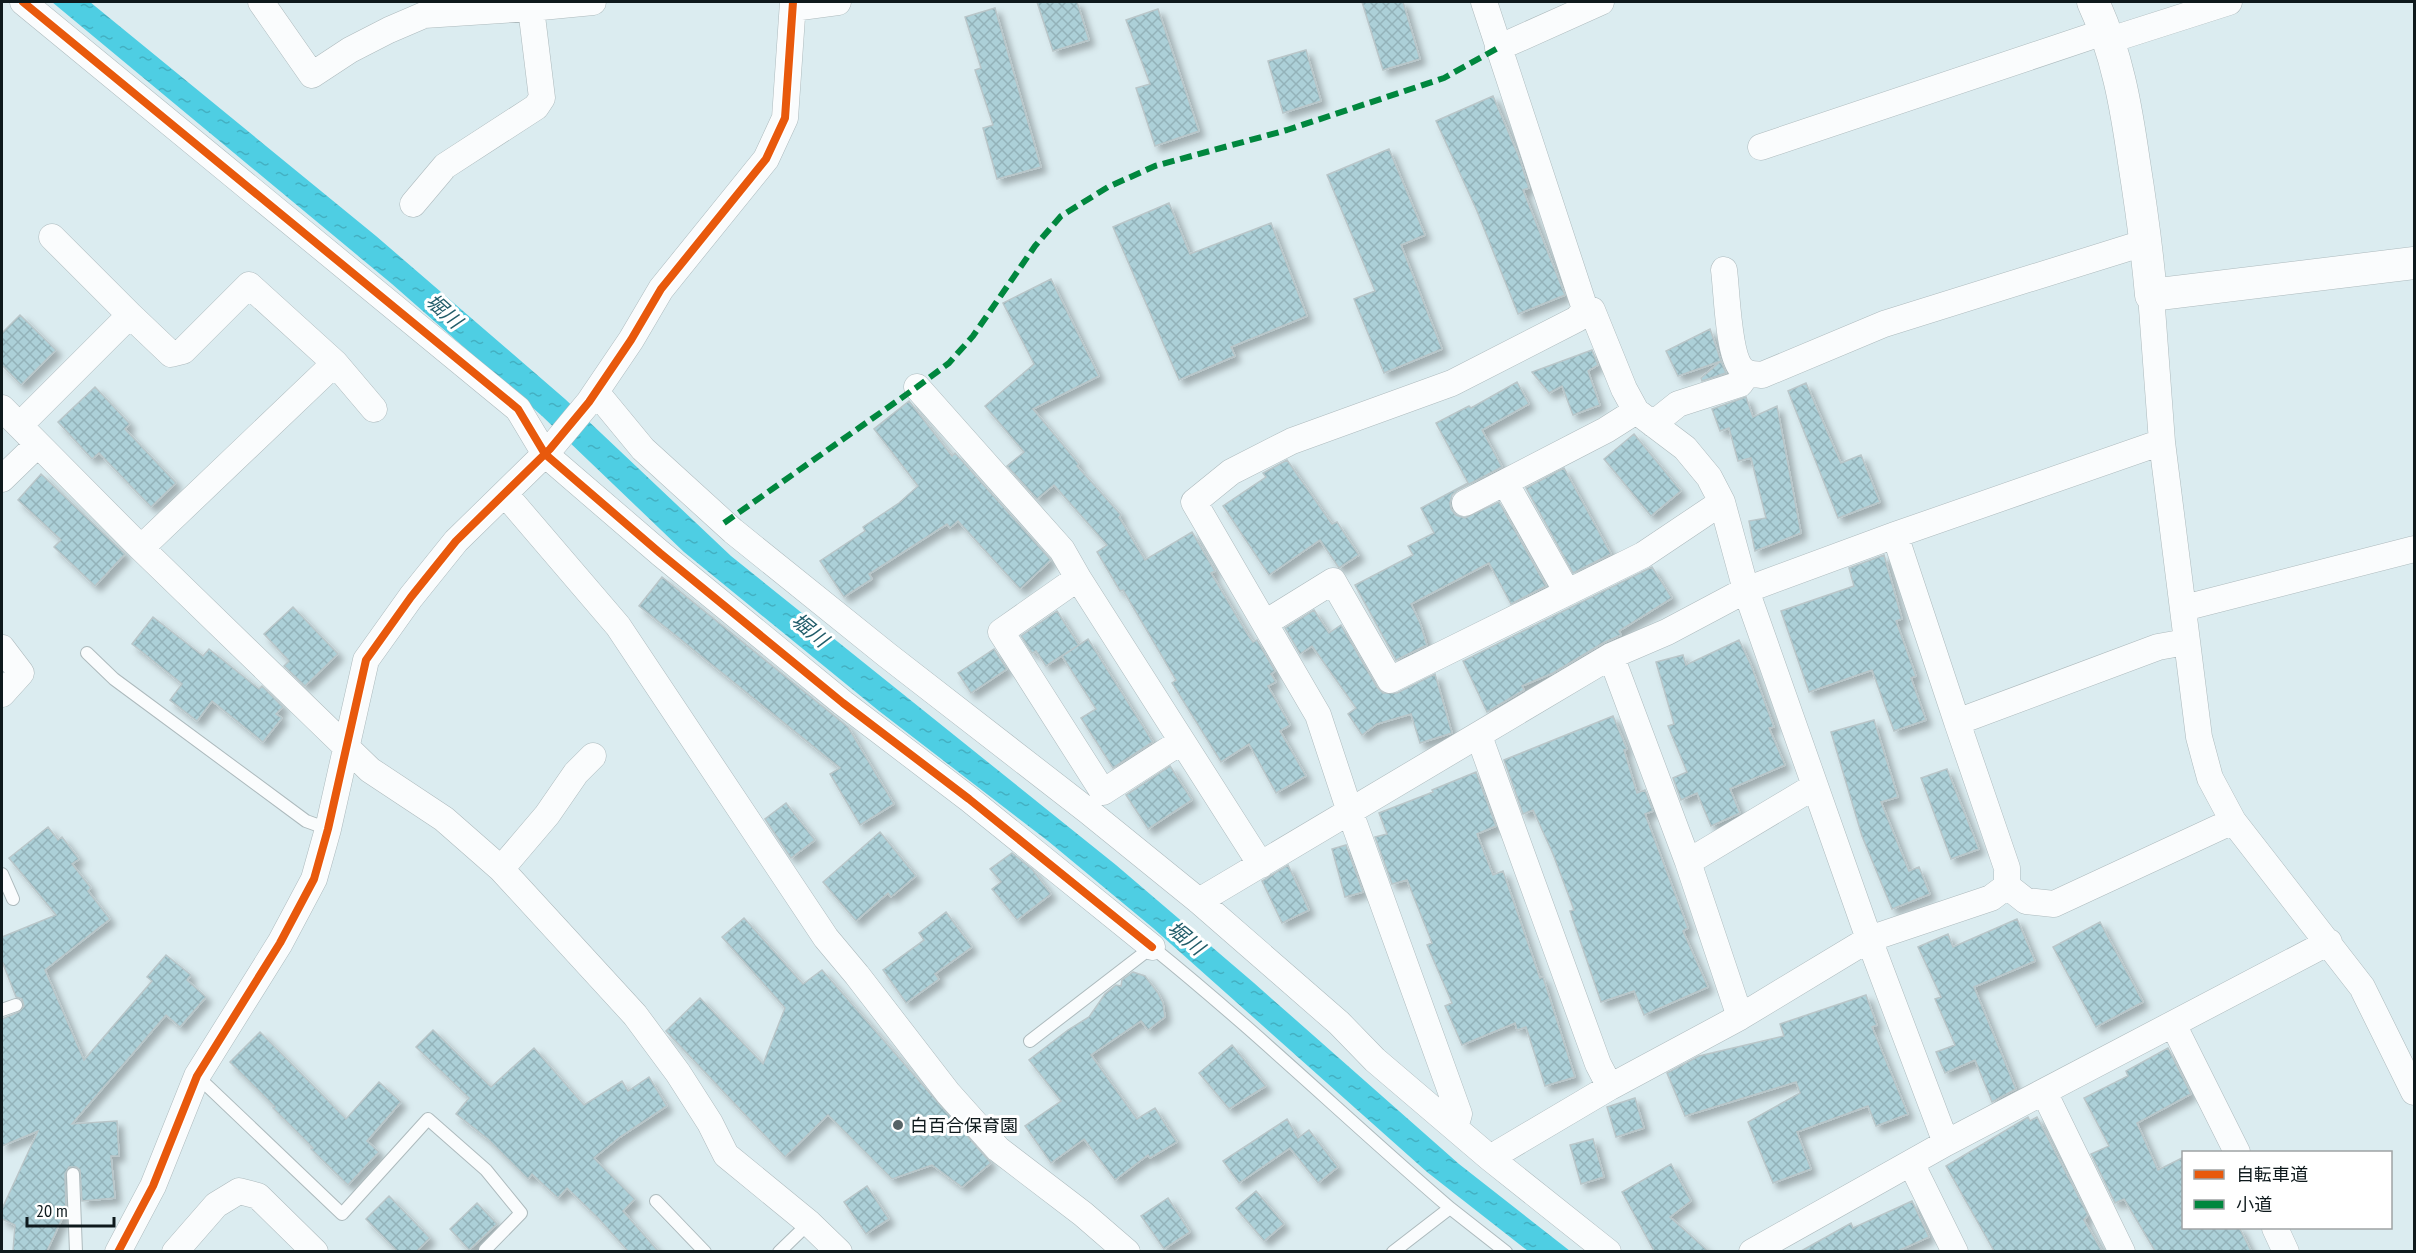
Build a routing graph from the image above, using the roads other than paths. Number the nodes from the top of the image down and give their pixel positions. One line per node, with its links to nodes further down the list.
1 (24, 2): 32 (street)
2 (261, 2): 10 (street)
3 (593, 2): 10 (street)
4 (838, 2): 9 (street)
5 (1484, 2): 12 (street)
6 (1601, 2): 12 (street)
7 (2093, 2): 11 (street)
8 (2229, 2): 11 (street)
9 (793, 5): 25 (street)
10 (531, 8): 14 (street)
11 (2108, 36): 13 (street); 16 (street)
12 (1498, 48): 20 (street)
13 (1761, 147)
14 (413, 204)
15 (52, 237): 21 (street)
16 (2147, 242): 19 (street); 23 (street)
17 (2415, 263): 19 (street)
18 (1724, 270): 23 (street)
19 (2151, 295): 30 (street)
20 (1585, 309): 28 (street); 45 (street)
21 (130, 315): 22 (street); 29 (street)
22 (336, 363): 27 (street); 39 (street)
23 (1747, 374): 28 (street)
24 (917, 387): 41 (street)
25 (593, 397): 32 (street); 66 (street)
26 (2, 408): 29 (street)
27 (374, 410)
28 (1645, 417): 34 (street); 36 (street)
29 (20, 425): 31 (street)
30 (2162, 442): 38 (street); 44 (street)
31 (37, 445): 33 (street); 39 (street)
32 (547, 451): 35 (street); 69 (street)
33 (2, 479)
34 (1506, 484): 37 (street); 43 (street)
35 (505, 494): 54 (street); 97 (street)
36 (1722, 502): 42 (street); 43 (street)
37 (1465, 503)
38 (1895, 535): 42 (street); 51 (street)
39 (141, 548): 54 (street)
40 (2415, 549): 44 (street)
41 (1078, 578): 53 (street); 53 (street)
42 (1746, 590): 49 (street); 56 (street)
43 (1567, 592): 45 (street)
44 (2184, 608): 46 (street)
45 (1264, 623): 57 (street)
46 (2186, 642): 51 (street); 58 (street)
47 (2, 648): 50 (street)
48 (87, 653): 59 (lane)
49 (1611, 656): 52 (street); 60 (street)
50 (2, 694)
51 (1957, 722): 64 (street)
52 (1479, 735): 57 (street); 76 (street)
53 (1182, 741): 61 (street)
54 (346, 747): 59 (street); 62 (street)
55 (593, 756): 62 (street)
56 (1815, 786): 60 (street); 67 (street)
57 (1350, 812): 61 (street); 79 (street)
58 (2233, 821): 64 (street); 68 (street)
59 (328, 829): 75 (street)
60 (1688, 862): 72 (street)
61 (1261, 865): 66 (street)
62 (501, 869): 87 (street)
63 (2, 874): 65 (lane)
64 (2007, 886): 67 (street)
65 (13, 899)
66 (1199, 901): 79 (street)
67 (1869, 939): 72 (street); 80 (street)
68 (2329, 942): 73 (street); 78 (street)
69 (1152, 946): 74 (lane); 86 (lane)
70 (16, 1005): 71 (lane)
71 (2, 1010)
72 (1740, 1017): 76 (street)
73 (2174, 1024): 77 (street); 81 (street)
74 (1030, 1041)
75 (197, 1076): 89 (lane); 91 (street)
76 (1610, 1087): 82 (street)
77 (2044, 1092): 80 (street); 103 (street)
78 (2415, 1092)
79 (1455, 1128): 82 (street)
80 (1946, 1143): 83 (street)
81 (2237, 1151)
82 (1490, 1158): 100 (street)
83 (1911, 1163): 101 (street); 102 (street)
84 (73, 1174): 90 (lane)
85 (656, 1201): 94 (lane)
86 (1450, 1208): 98 (lane); 99 (lane)
87 (809, 1223): 95 (lane); 96 (street)
88 (2276, 1229): 104 (street)
89 (485, 1250)
90 (76, 1251)
91 (117, 1251)
92 (175, 1251): 93 (street)
93 (315, 1251)
94 (705, 1251)
95 (779, 1251)
96 (839, 1251)
97 (1127, 1251)
98 (1393, 1251)
99 (1506, 1251)
100 (1608, 1251)
101 (1752, 1251)
102 (1955, 1251)
103 (2122, 1251)
104 (2286, 1251)

